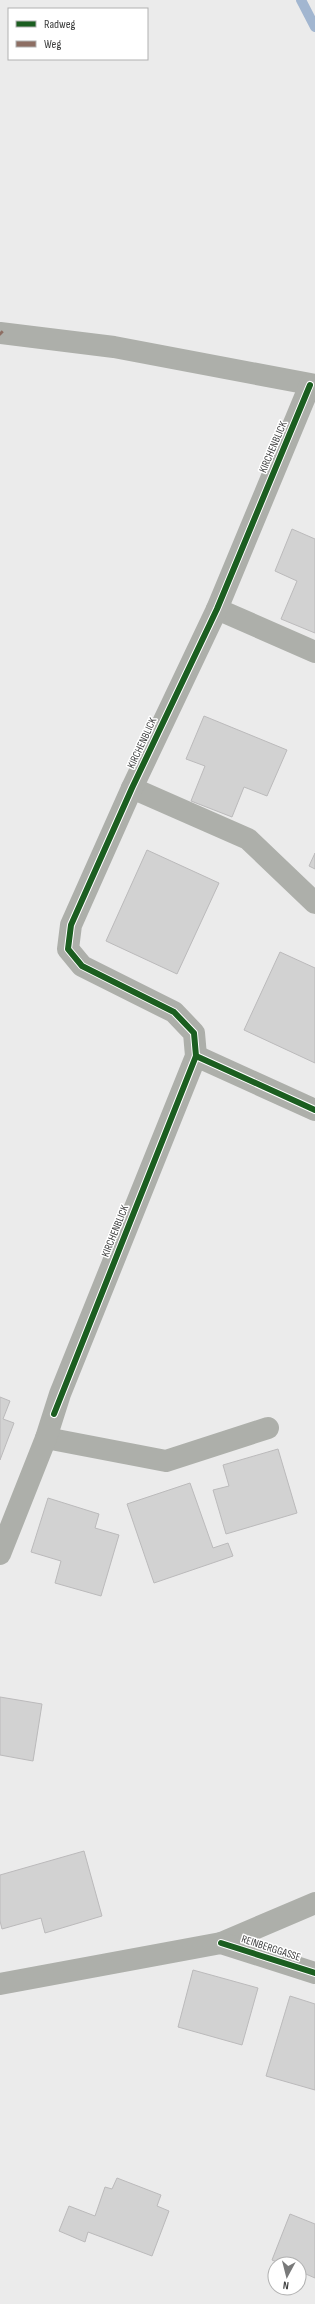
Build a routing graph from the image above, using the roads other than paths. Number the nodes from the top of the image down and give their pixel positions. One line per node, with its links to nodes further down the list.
1 (0, 333): 2 (street)
2 (313, 385): 3 (street, KIRCHENBLICK)
3 (217, 609): 4 (street); 5 (street, KIRCHENBLICK)
4 (315, 652)
5 (132, 788): 6 (street); 7 (street, KIRCHENBLICK)
6 (315, 903)
7 (196, 1056): 8 (street); 10 (street, KIRCHENBLICK)
8 (315, 1110)
9 (268, 1428): 10 (street)
10 (46, 1438): 11 (street, KIRCHENBLICK)
11 (0, 1554)
12 (315, 1903): 13 (street)
13 (221, 1943): 14 (street, REINBERGGASSE); 15 (street, REINBERGGASSE)
14 (315, 1973)
15 (0, 1984)

